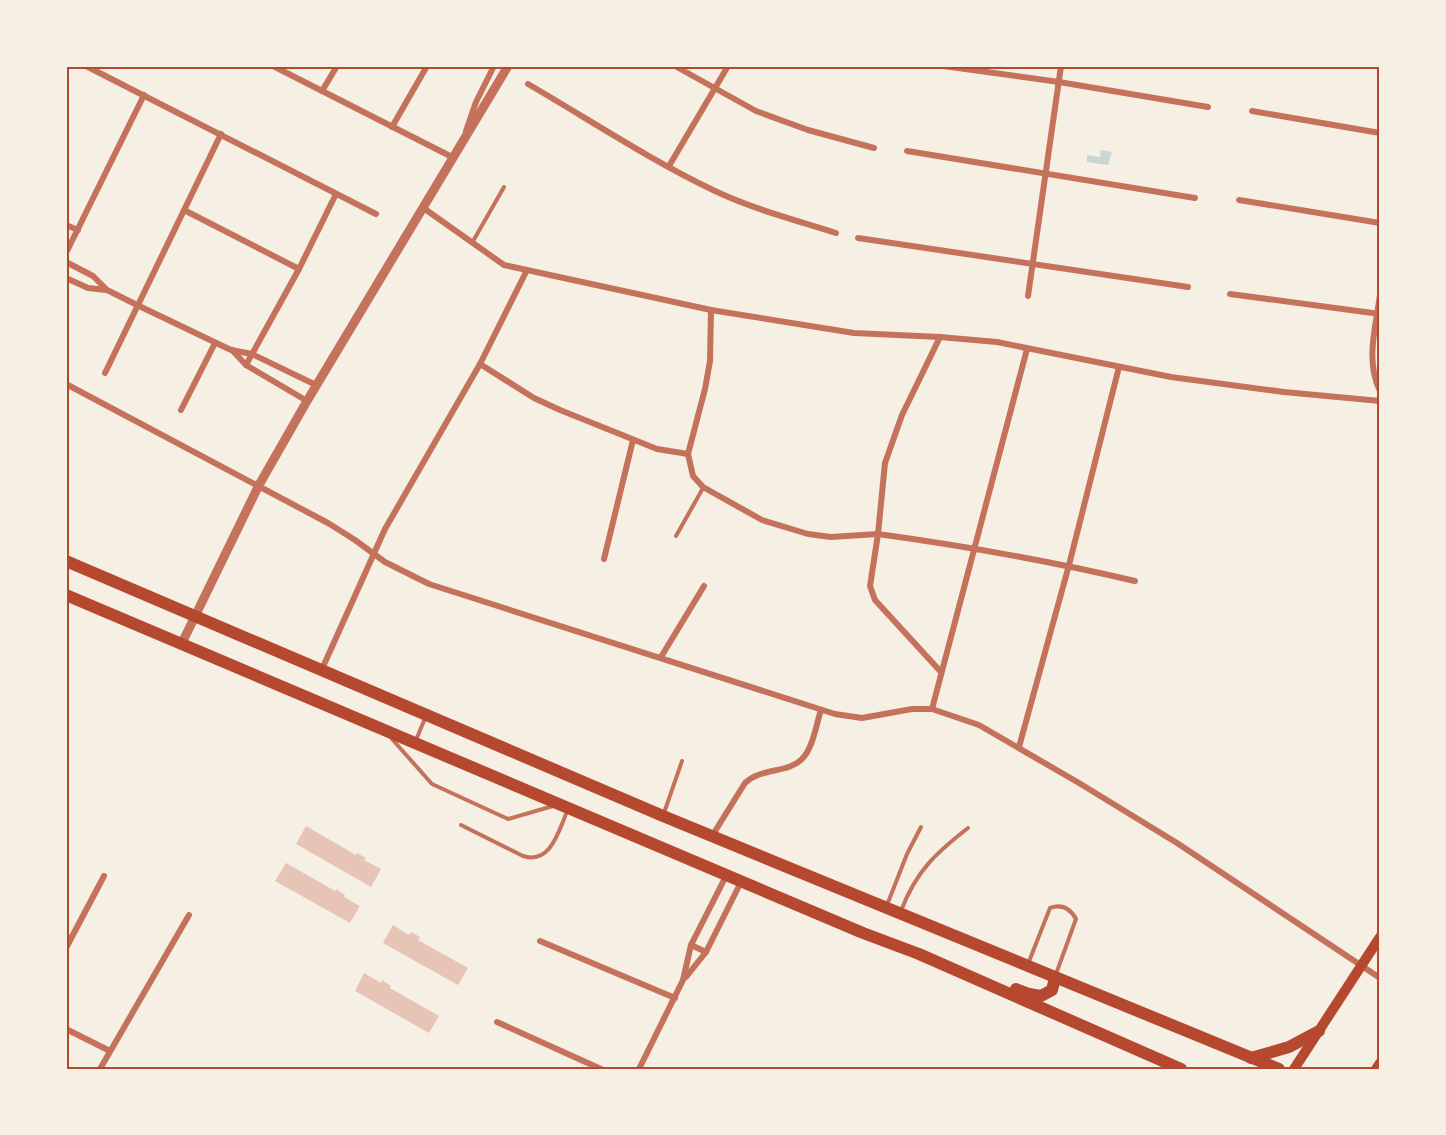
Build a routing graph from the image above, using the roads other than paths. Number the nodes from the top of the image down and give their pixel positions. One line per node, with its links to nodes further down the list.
1 (86, 66): 15 (street)
2 (273, 66): 14 (street)
3 (337, 66): 14 (street)
4 (426, 66): 18 (street)
5 (494, 66): 21 (street)
6 (508, 66): 21 (street)
7 (675, 66): 13 (street)
8 (728, 66): 13 (street)
9 (943, 66): 11 (street)
10 (1061, 66): 11 (street)
11 (1059, 82): 16 (street); 26 (street)
12 (528, 84): 25 (street)
13 (714, 89): 22 (street); 25 (street)
14 (322, 91): 18 (street)
15 (144, 95): 20 (street); 36 (street)
16 (1208, 107)
17 (1252, 111): 19 (street)
18 (392, 127): 24 (street)
19 (1380, 133)
20 (221, 134): 28 (street); 32 (street)
21 (463, 140): 24 (street)
22 (874, 148)
23 (907, 151): 26 (street)
24 (452, 157): 31 (street)
25 (669, 166): 37 (street)
26 (1045, 173): 29 (street); 42 (street)
27 (504, 187): 39 (lane)
28 (336, 194): 33 (street); 43 (street)
29 (1195, 198)
30 (1239, 200): 34 (street)
31 (422, 207): 39 (street); 64 (street)
32 (184, 210): 43 (street); 51 (street)
33 (376, 214)
34 (1380, 223)
35 (66, 225): 36 (street)
36 (78, 231): 40 (street)
37 (836, 233)
38 (858, 238): 42 (street)
39 (472, 243): 44 (street)
40 (66, 253)
41 (66, 262): 47 (street)
42 (1032, 264): 46 (street); 50 (street)
43 (299, 269): 58 (street)
44 (527, 270): 52 (street); 59 (street)
45 (66, 278): 47 (street)
46 (1188, 287)
47 (107, 290): 51 (street)
48 (1230, 294): 53 (street)
49 (1380, 295): 53 (street)
50 (1028, 296)
51 (137, 305): 55 (street); 62 (street)
52 (711, 310): 54 (street); 70 (street)
53 (1379, 316): 65 (street)
54 (940, 337): 56 (street); 73 (street)
55 (215, 343): 57 (street); 68 (street)
56 (1027, 349): 61 (street); 75 (street)
57 (231, 350): 58 (street); 60 (street)
58 (252, 354): 60 (street); 64 (street)
59 (480, 364): 69 (street); 76 (street)
60 (246, 365): 67 (street)
61 (1119, 367): 66 (street); 79 (street)
62 (105, 373)
63 (66, 384): 71 (street)
64 (316, 385): 67 (street)
65 (1380, 391)
66 (1380, 400)
67 (307, 401): 71 (street)
68 (181, 410)
69 (633, 440): 70 (street); 77 (street)
70 (688, 454): 72 (street)
71 (259, 486): 76 (street); 83 (street)
72 (703, 487): 73 (street); 74 (lane)
73 (878, 534): 75 (street); 87 (street)
74 (676, 536)
75 (974, 547): 79 (street); 87 (street)
76 (374, 555): 85 (street); 86 (street)
77 (604, 559)
78 (66, 561): 83 (main road)
79 (1069, 565): 80 (street); 93 (street)
80 (1135, 581)
81 (704, 586): 85 (street)
82 (66, 595): 84 (main road)
83 (197, 616): 84 (street); 86 (main road)
84 (181, 645): 91 (main road)
85 (661, 657): 89 (street)
86 (322, 669): 90 (main road)
87 (941, 672): 88 (street)
88 (932, 709): 89 (street); 93 (street)
89 (821, 710): 100 (street)
90 (427, 714): 92 (lane); 96 (main road)
91 (385, 731): 92 (main road); 95 (lane)
92 (415, 743): 95 (main road)
93 (1019, 747): 114 (street)
94 (682, 761): 96 (lane)
95 (564, 806): 97 (lane); 101 (main road)
96 (663, 816): 100 (main road)
97 (461, 825)
98 (921, 827): 104 (lane)
99 (968, 828): 105 (lane)
100 (711, 836): 104 (main road)
101 (728, 874): 103 (main road); 109 (street)
102 (104, 876): 110 (street)
103 (742, 880): 111 (street); 112 (main road)
104 (885, 908): 105 (main road)
105 (899, 914): 113 (main road)
106 (189, 915): 122 (street)
107 (1380, 937): 114 (main road)
108 (540, 940): 118 (street)
109 (691, 945): 111 (street); 117 (street)
110 (66, 948)
111 (706, 952): 117 (street)
112 (919, 954): 115 (main road); 128 (main road)
113 (1027, 966): 115 (main road); 115 (lane)
114 (1362, 966): 116 (street); 121 (main road)
115 (1055, 978): 123 (main road)
116 (1380, 978)
117 (684, 980): 118 (street)
118 (675, 998): 127 (street)
119 (497, 1022): 126 (street)
120 (66, 1029): 122 (street)
121 (1319, 1031): 123 (main road); 130 (main road)
122 (111, 1051): 125 (street)
123 (1251, 1058): 129 (main road)
124 (1380, 1063): 131 (main road)
125 (100, 1069)
126 (601, 1069)
127 (639, 1069)
128 (1181, 1069)
129 (1279, 1069)
130 (1294, 1069)
131 (1376, 1069)

